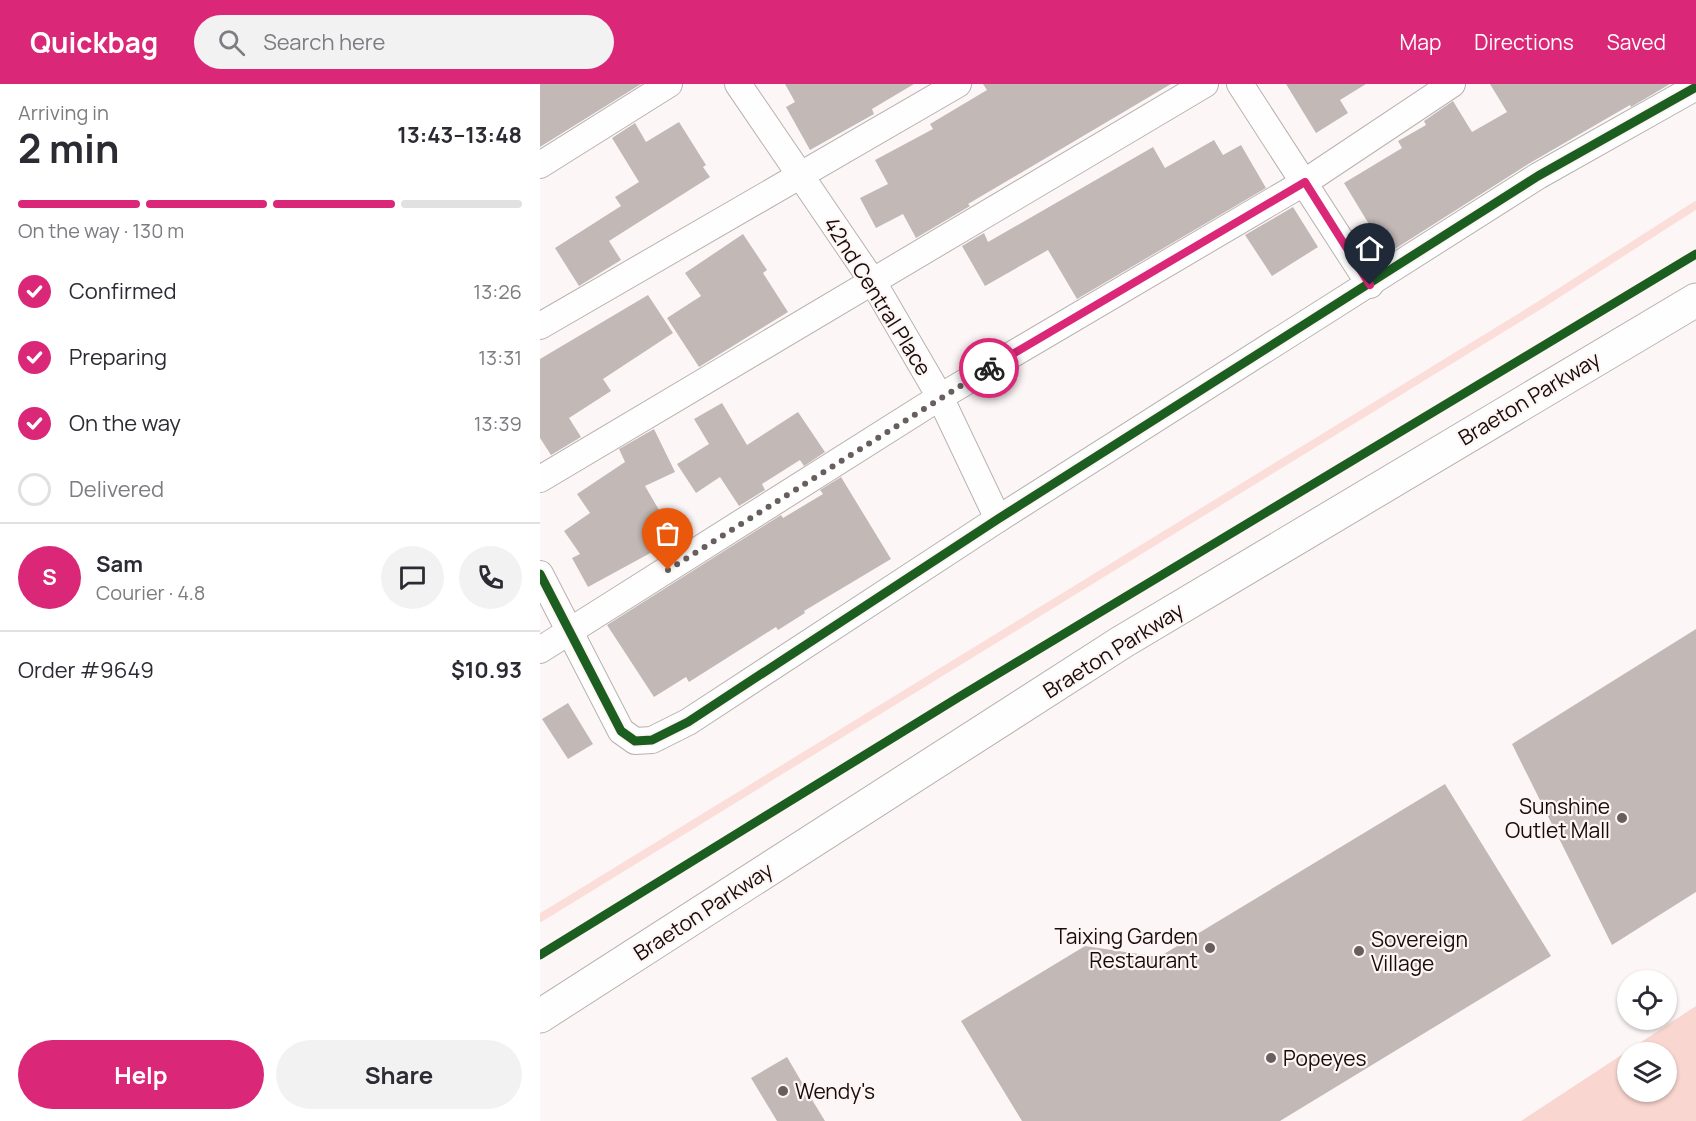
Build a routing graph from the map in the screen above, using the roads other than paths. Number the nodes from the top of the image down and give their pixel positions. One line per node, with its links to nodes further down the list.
1 (669, 84): 8 (street)
2 (738, 84): 9 (street, 42nd Central Place)
3 (957, 84): 9 (street)
4 (1205, 84): 11 (street)
5 (1240, 84): 10 (street)
6 (1452, 84): 10 (street)
7 (1696, 87): 12 (street)
8 (540, 165)
9 (802, 175): 11 (street, 42nd Central Place); 14 (street)
10 (1305, 182): 12 (street); 15 (street)
11 (873, 282): 15 (street, 42nd Central Place); 16 (street)
12 (1370, 285): 17 (street)
13 (1696, 300): 21 (main road, Braeton Parkway)
14 (540, 326)
15 (940, 397): 17 (street, 42nd Central Place); 19 (street)
16 (540, 479)
17 (998, 519): 19 (street)
18 (540, 574): 19 (street)
19 (571, 632): 20 (street)
20 (540, 650)
21 (543, 1009)

